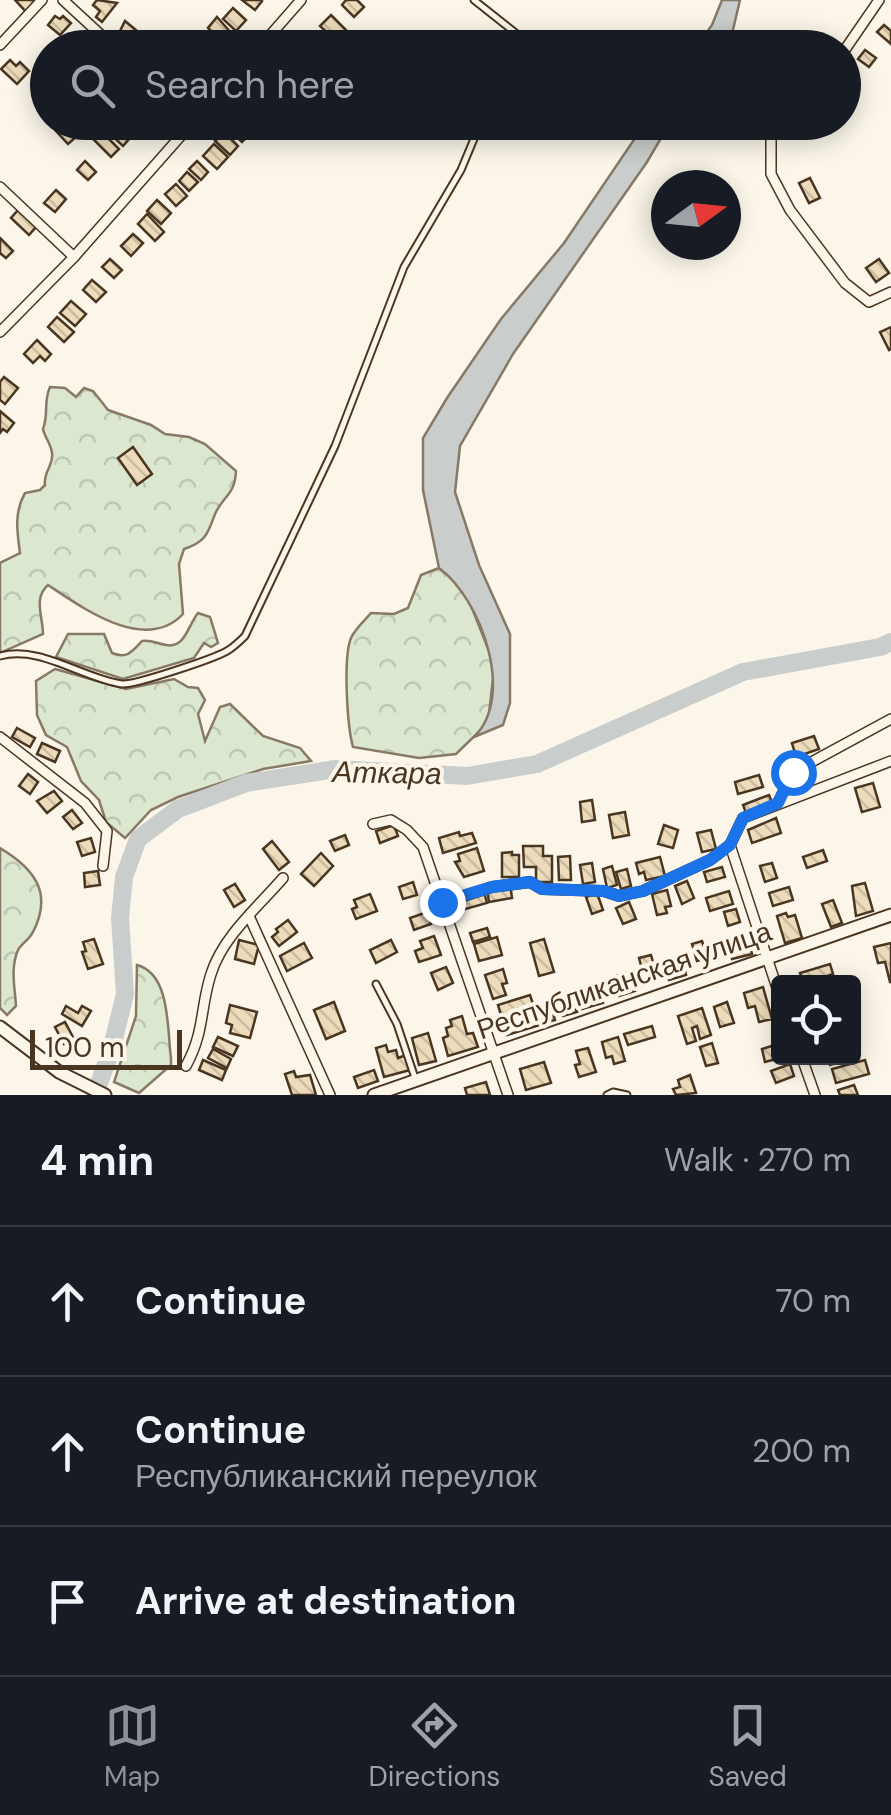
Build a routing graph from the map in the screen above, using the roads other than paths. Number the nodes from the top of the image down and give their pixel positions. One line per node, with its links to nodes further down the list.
1 (42, 0): 10 (street)
2 (63, 0): 6 (street)
3 (301, 0): 7 (street)
4 (474, 0): 8 (lane)
5 (879, 0): 9 (street)
6 (96, 30)
7 (275, 30)
8 (512, 30)
9 (858, 30)
10 (0, 45)
11 (176, 140): 15 (street)
12 (473, 140): 18 (lane)
13 (772, 140): 16 (street)
14 (0, 187): 15 (street)
15 (74, 257): 17 (street)
16 (891, 292)
17 (0, 332)
18 (0, 656)
19 (891, 719): 22 (street)
20 (0, 737): 25 (street)
21 (891, 761): 22 (street)
22 (778, 803): 24 (street)
23 (373, 824): 27 (street)
24 (730, 845): 27 (street); 30 (street)
25 (103, 866)
26 (284, 878): 29 (street)
27 (442, 902): 34 (street)
28 (891, 914): 30 (street, Республиканская улица)
29 (249, 916): 36 (street); 39 (street)
30 (766, 956): 31 (street); 34 (street, Республиканская улица)
31 (773, 975)
32 (376, 984): 37 (lane)
33 (0, 1027): 38 (street)
34 (494, 1051): 37 (street, Республиканская улица); 41 (street)
35 (804, 1065): 44 (street)
36 (186, 1066)
37 (416, 1080): 40 (street, Республиканская улица)
38 (105, 1095)
39 (330, 1095)
40 (374, 1095)
41 (508, 1095)
42 (607, 1095): 43 (lane)
43 (628, 1095)
44 (815, 1095)

